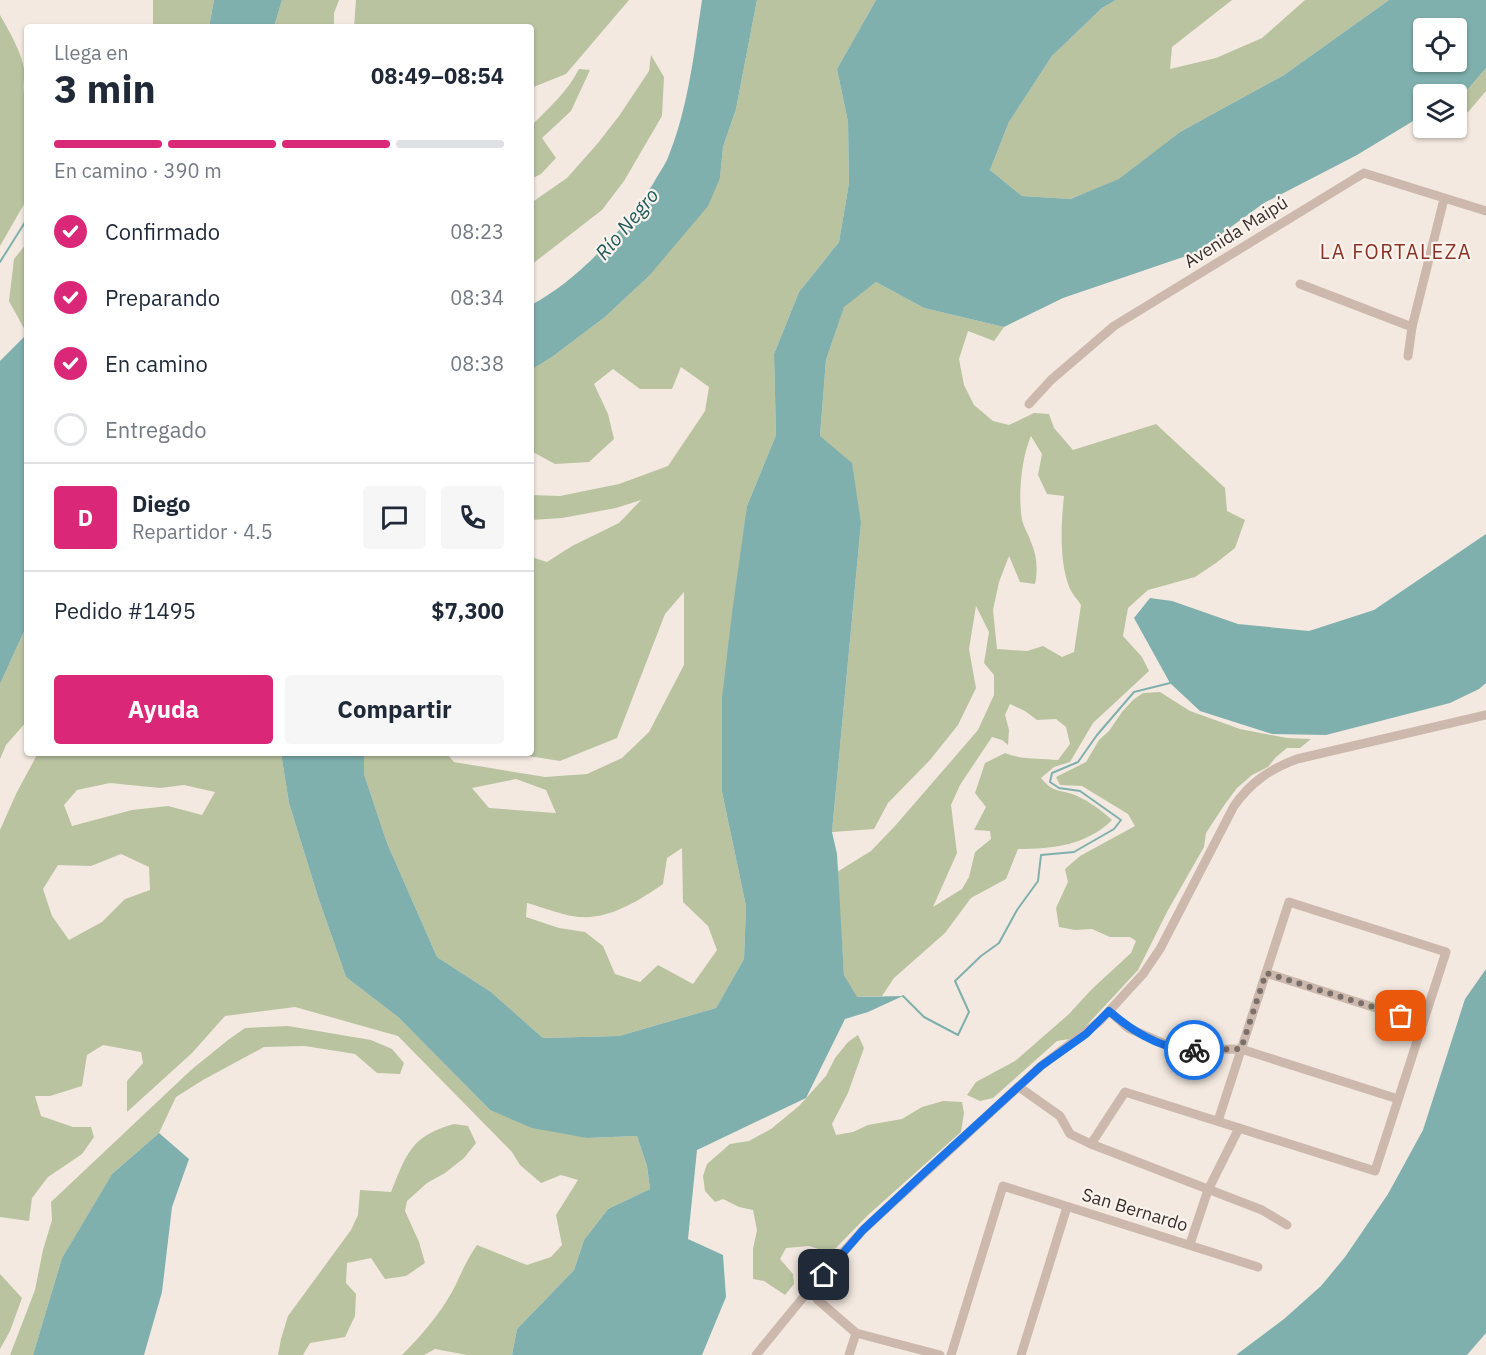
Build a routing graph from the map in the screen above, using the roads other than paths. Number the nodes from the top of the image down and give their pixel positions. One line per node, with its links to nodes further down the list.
1 (1444, 199): 2 (street, Avenida Maipú); 4 (street); 6 (street, Avenida Maipú)
2 (1486, 212)
3 (1300, 284): 4 (street)
4 (1412, 327): 5 (street)
5 (1408, 356)
6 (1029, 404)
7 (1486, 715): 9 (street)
8 (1266, 973): 10 (street); 10 (street); 11 (street)
9 (1109, 1011): 11 (street); 12 (street)
10 (1423, 1023): 13 (street)
11 (1241, 1049): 13 (street); 14 (street)
12 (1019, 1087): 16 (street); 22 (street)
13 (1398, 1099): 15 (street)
14 (1218, 1121): 15 (street); 16 (street)
15 (1239, 1128): 17 (street)
16 (1091, 1144): 17 (street)
17 (1208, 1190): 19 (street); 20 (street)
18 (1067, 1207): 20 (street, San Bernardo); 27 (street, San Bernardo); 28 (street)
19 (1287, 1225)
20 (1190, 1244): 21 (street, San Bernardo)
21 (1258, 1267)
22 (810, 1289): 23 (street); 24 (street)
23 (856, 1333): 25 (street); 26 (street)
24 (756, 1355)
25 (849, 1355)
26 (940, 1355)
27 (951, 1355)
28 (1021, 1355)

